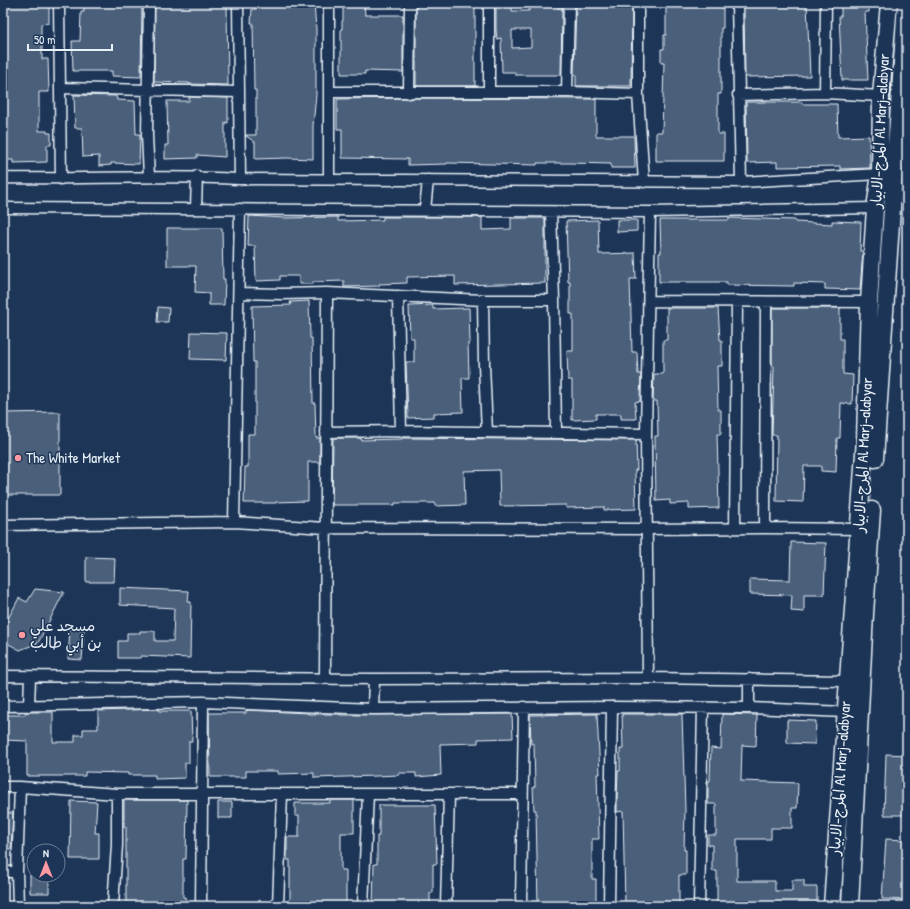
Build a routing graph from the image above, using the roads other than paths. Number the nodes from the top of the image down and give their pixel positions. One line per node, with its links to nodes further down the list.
1 (59, 3): 13 (street)
2 (149, 3): 14 (street)
3 (238, 3): 15 (street)
4 (329, 3): 16 (street)
5 (410, 3): 19 (street)
6 (489, 3): 17 (street)
7 (569, 3): 18 (street)
8 (638, 3): 20 (street)
9 (737, 3): 22 (street)
10 (826, 3): 21 (street)
11 (889, 3): 23 (main road, المرج-الابيار Al Marj-alabyar)
12 (906, 3): 98 (main road, المرج-الابيار Al Marj-alabyar)
13 (61, 88): 14 (street); 28 (street)
14 (148, 90): 15 (street); 26 (street)
15 (239, 92): 29 (street)
16 (329, 92): 19 (street); 30 (street)
17 (489, 92): 18 (street); 19 (street)
18 (567, 92): 20 (street)
19 (409, 93)
20 (638, 94): 32 (street)
21 (825, 94): 22 (street); 23 (street)
22 (738, 95): 33 (street)
23 (881, 96): 24 (main road, المرج-الابيار Al Marj-alabyar)
24 (880, 174): 33 (street); 36 (main road, المرج-الابيار Al Marj-alabyar)
25 (197, 176): 26 (street); 29 (street); 35 (street)
26 (150, 177): 28 (street)
27 (3, 178): 28 (street)
28 (61, 179)
29 (240, 179): 30 (street)
30 (330, 180): 31 (street)
31 (428, 180): 32 (street); 38 (street)
32 (644, 182): 33 (street)
33 (741, 182)
34 (3, 208): 35 (street)
35 (196, 208): 37 (street)
36 (875, 208): 40 (street); 49 (main road, المرج-الابيار Al Marj-alabyar)
37 (240, 209): 38 (street); 41 (street)
38 (425, 210): 39 (street)
39 (552, 212): 40 (street); 45 (street)
40 (650, 212): 46 (street)
41 (239, 293): 42 (street); 55 (street)
42 (327, 293): 43 (street); 51 (street)
43 (398, 296): 44 (street); 50 (street)
44 (483, 300): 45 (street); 52 (street)
45 (554, 300): 53 (street)
46 (649, 301): 47 (street); 54 (street)
47 (737, 301): 48 (street); 58 (street)
48 (766, 302): 49 (street); 59 (street)
49 (869, 302): 61 (main road, المرج-الابيار Al Marj-alabyar)
50 (401, 431): 51 (street); 52 (street)
51 (326, 432): 57 (street)
52 (487, 432): 53 (street)
53 (556, 433): 54 (street)
54 (646, 434): 60 (street)
55 (234, 522): 56 (street); 57 (street)
56 (3, 525)
57 (325, 528): 60 (street); 64 (street)
58 (735, 528): 59 (street); 60 (street)
59 (765, 528): 61 (street)
60 (646, 529): 65 (street)
61 (859, 529): 68 (main road, المرج-الابيار Al Marj-alabyar)
62 (3, 676): 63 (street)
63 (30, 676): 64 (street); 71 (street)
64 (325, 678): 66 (street)
65 (648, 678): 66 (street); 67 (street)
66 (374, 679): 76 (street)
67 (749, 679): 68 (street); 75 (street)
68 (847, 681): 77 (main road, المرج-الابيار Al Marj-alabyar)
69 (203, 702): 71 (street); 76 (street); 81 (street)
70 (3, 706): 71 (street)
71 (29, 706)
72 (524, 707): 73 (street); 76 (street); 85 (street)
73 (612, 707): 74 (street); 95 (street)
74 (703, 708): 75 (street); 96 (street)
75 (750, 708): 77 (street)
76 (373, 709)
77 (845, 712): 97 (main road, المرج-الابيار Al Marj-alabyar)
78 (3, 787): 79 (street)
79 (20, 787): 80 (street); 87 (street)
80 (117, 794): 81 (street); 89 (street)
81 (202, 794): 82 (street); 90 (street)
82 (282, 794): 83 (street); 91 (street)
83 (368, 794): 84 (street); 92 (street)
84 (449, 794): 85 (street); 93 (street)
85 (522, 794): 94 (street)
86 (3, 872): 87 (street)
87 (16, 872): 88 (street)
88 (18, 906)
89 (114, 906)
90 (201, 906)
91 (278, 906)
92 (363, 906)
93 (446, 906)
94 (522, 906)
95 (609, 906)
96 (699, 906)
97 (832, 906)
98 (850, 906)

